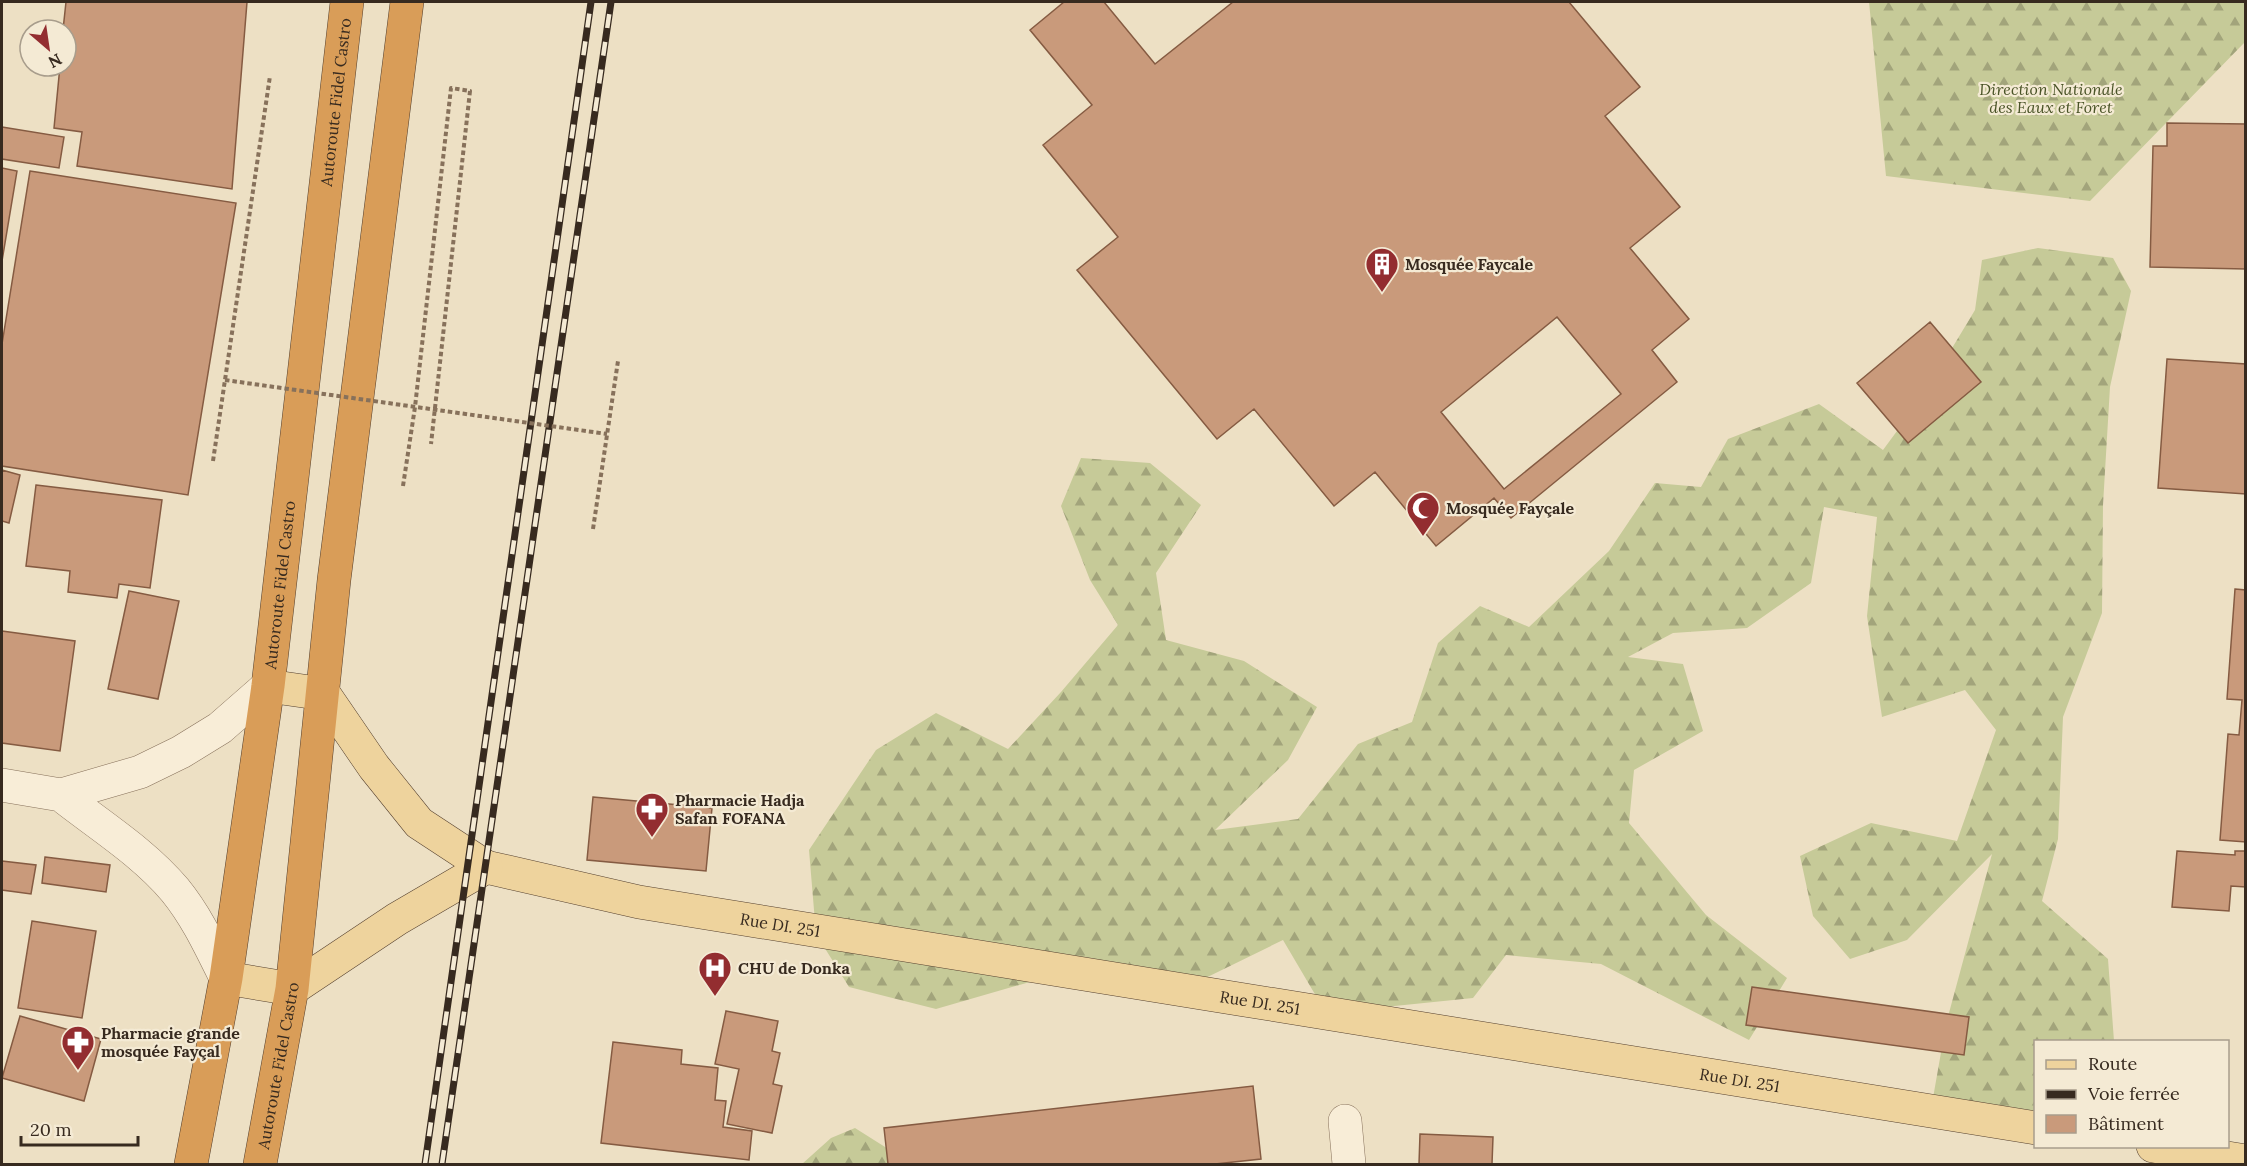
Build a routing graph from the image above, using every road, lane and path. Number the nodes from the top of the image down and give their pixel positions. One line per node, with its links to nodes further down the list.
1 (347, 2): 12 (highway, Autoroute Fidel Castro)
2 (407, 2): 13 (highway, Autoroute Fidel Castro)
3 (270, 76): 5 (path)
4 (618, 361): 7 (path)
5 (225, 380): 6 (path, bridge); 9 (path)
6 (415, 407): 7 (path, bridge); 8 (path); 10 (path)
7 (607, 434): 11 (path)
8 (431, 444)
9 (213, 461)
10 (403, 486)
11 (593, 528)
12 (268, 686): 13 (main road); 15 (street); 17 (highway, Autoroute Fidel Castro)
13 (324, 694): 16 (main road); 18 (highway, Autoroute Fidel Castro)
14 (2, 785): 15 (street)
15 (61, 795): 17 (street)
16 (486, 867): 18 (main road); 20 (main road, Rue DI. 251)
17 (226, 978): 18 (main road); 23 (highway, Autoroute Fidel Castro)
18 (292, 989): 24 (highway, Autoroute Fidel Castro)
19 (1345, 1121): 25 (street)
20 (2034, 1128)
21 (2165, 1148): 22 (main road)
22 (2246, 1161)
23 (191, 1164)
24 (261, 1164)
25 (1349, 1164)

